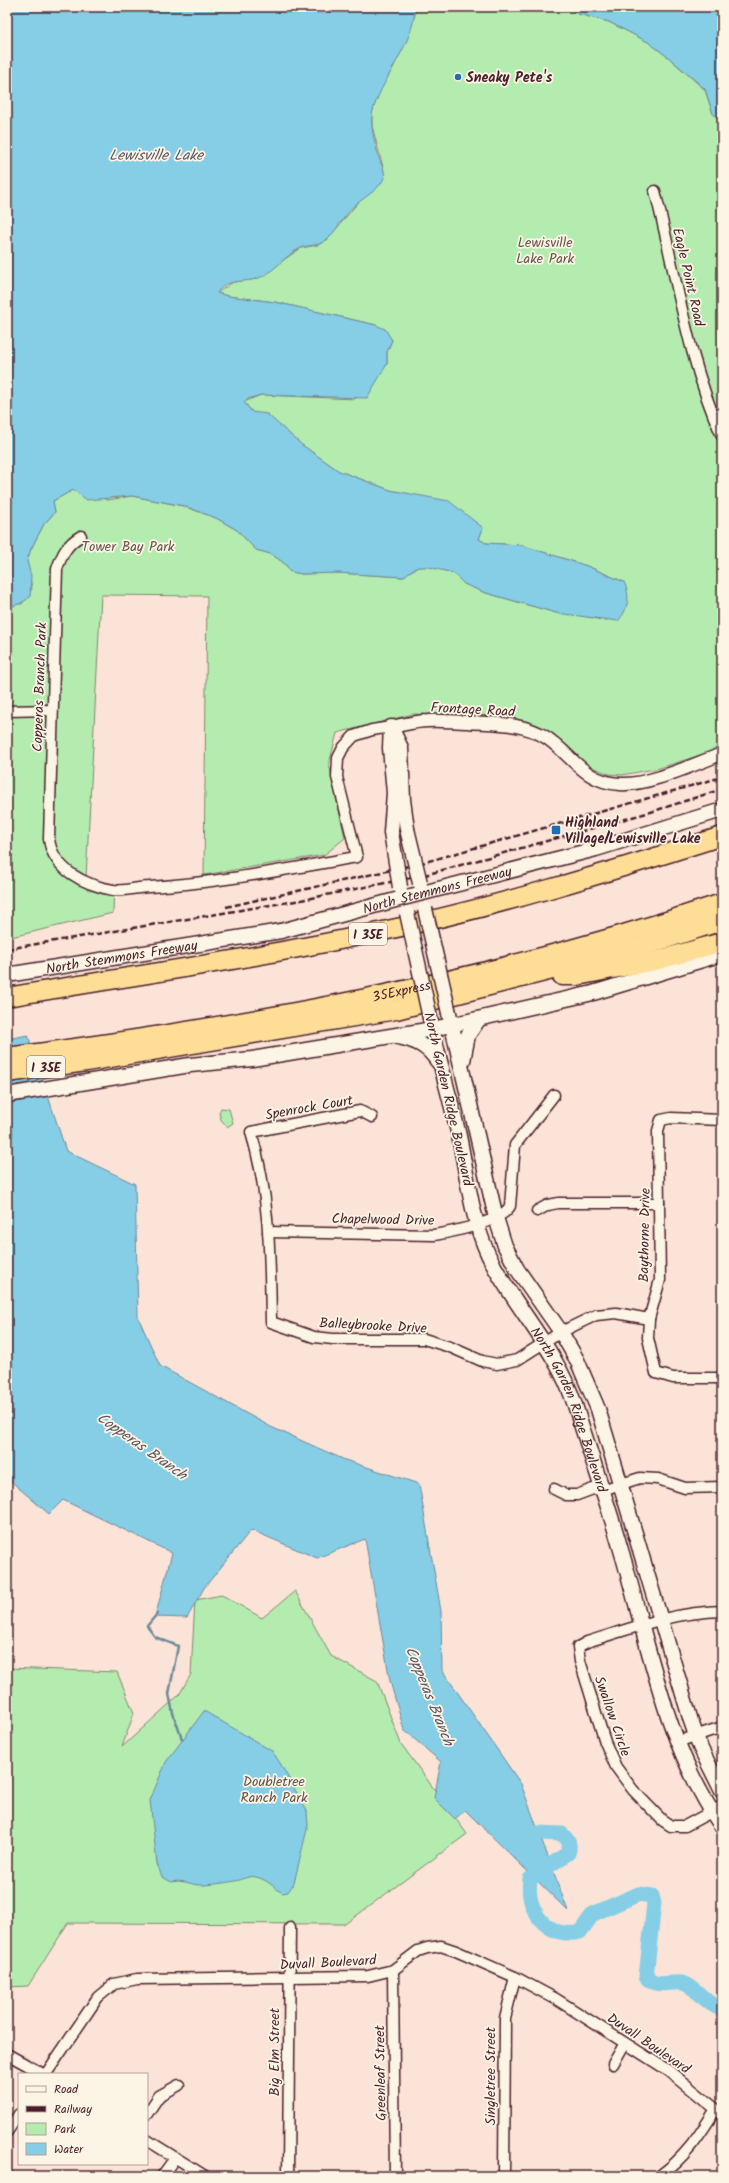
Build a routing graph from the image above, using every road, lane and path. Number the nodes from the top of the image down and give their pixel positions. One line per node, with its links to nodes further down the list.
1 (656, 191): 2 (street, Eagle Point Road)
2 (722, 436)
3 (81, 536): 4 (street, Copperas Branch Park)
4 (52, 710): 5 (street); 6 (street, Copperas Branch Park)
5 (7, 711)
6 (392, 727): 7 (street, Frontage Road); 10 (main road, North Garden Ridge Boulevard, bridge); 11 (main road, North Garden Ridge Boulevard, bridge)
7 (722, 754)
8 (722, 810): 10 (main road, North Stemmons Freeway)
9 (722, 836): 18 (highway, North Stemmons Freeway / I 35E)
10 (421, 888): 11 (main road, North Stemmons Freeway); 19 (main road, North Garden Ridge Boulevard, bridge)
11 (401, 893): 16 (main road, North Stemmons Freeway); 21 (main road, North Garden Ridge Boulevard, bridge)
12 (717, 904): 23 (highway, 35Express)
13 (722, 921): 17 (highway, I 35E)
14 (722, 942): 17 (highway)
15 (722, 954): 20 (main road)
16 (7, 975)
17 (535, 975): 23 (highway, I 35E)
18 (7, 997)
19 (450, 1019): 20 (main road); 21 (main road); 26 (main road, North Garden Ridge Boulevard)
20 (479, 1019): 26 (main road)
21 (432, 1023): 22 (main road); 25 (main road, North Garden Ridge Boulevard)
22 (390, 1036): 25 (main road); 28 (main road)
23 (85, 1055): 24 (highway); 27 (highway, I 35E)
24 (7, 1057)
25 (442, 1068): 36 (main road, North Garden Ridge Boulevard)
26 (462, 1069): 35 (main road, North Garden Ridge Boulevard)
27 (7, 1072)
28 (7, 1095)
29 (554, 1095): 35 (street)
30 (372, 1117): 32 (street, Spenrock Court)
31 (722, 1120): 33 (street, Baythorne Drive)
32 (251, 1132): 37 (street, Balleybrooke Drive)
33 (659, 1203): 34 (street); 38 (street, Baythorne Drive)
34 (537, 1211)
35 (496, 1218): 36 (street, Chapelwood Drive); 39 (main road, North Garden Ridge Boulevard)
36 (477, 1224): 37 (street, Chapelwood Drive); 40 (main road, North Garden Ridge Boulevard)
37 (268, 1232): 40 (street, Balleybrooke Drive)
38 (649, 1319): 39 (street, Balleybrooke Drive); 41 (street, Baythorne Drive)
39 (561, 1332): 40 (street, Balleybrooke Drive); 42 (main road, North Garden Ridge Boulevard)
40 (544, 1342): 45 (main road, North Garden Ridge Boulevard)
41 (722, 1378)
42 (619, 1485): 43 (street); 45 (street); 47 (main road, North Garden Ridge Boulevard)
43 (722, 1487)
44 (554, 1490): 45 (street)
45 (602, 1490): 48 (main road, North Garden Ridge Boulevard)
46 (722, 1611): 47 (street, Swallow Circle)
47 (660, 1619): 48 (street, Swallow Circle); 50 (main road, North Garden Ridge Boulevard)
48 (641, 1625): 51 (main road, North Garden Ridge Boulevard); 53 (street, Swallow Circle)
49 (722, 1727): 50 (street)
50 (696, 1735): 51 (street); 52 (main road, North Garden Ridge Boulevard)
51 (677, 1742): 53 (main road, North Garden Ridge Boulevard)
52 (722, 1791)
53 (717, 1809): 54 (main road, North Garden Ridge Boulevard)
54 (722, 1827)
55 (290, 1928): 58 (street, Big Elm Street)
56 (393, 1970): 57 (street, Duvall Boulevard); 58 (street, Duvall Boulevard); 74 (street, Greenleaf Street)
57 (515, 1977): 59 (street, Duvall Boulevard); 75 (street, Singletree Street)
58 (288, 1978): 63 (street, Duvall Boulevard); 73 (street, Big Elm Street)
59 (625, 2043): 61 (street); 66 (street, Duvall Boulevard)
60 (7, 2054): 62 (street)
61 (613, 2064)
62 (43, 2073)
63 (46, 2073)
64 (179, 2086): 65 (street)
65 (148, 2112)
66 (719, 2112): 76 (street)
67 (18, 2116): 68 (street)
68 (7, 2132)
69 (148, 2141): 70 (street)
70 (175, 2158): 71 (street); 72 (street)
71 (162, 2176)
72 (205, 2176)
73 (288, 2176)
74 (395, 2176)
75 (504, 2176)
76 (659, 2176)

